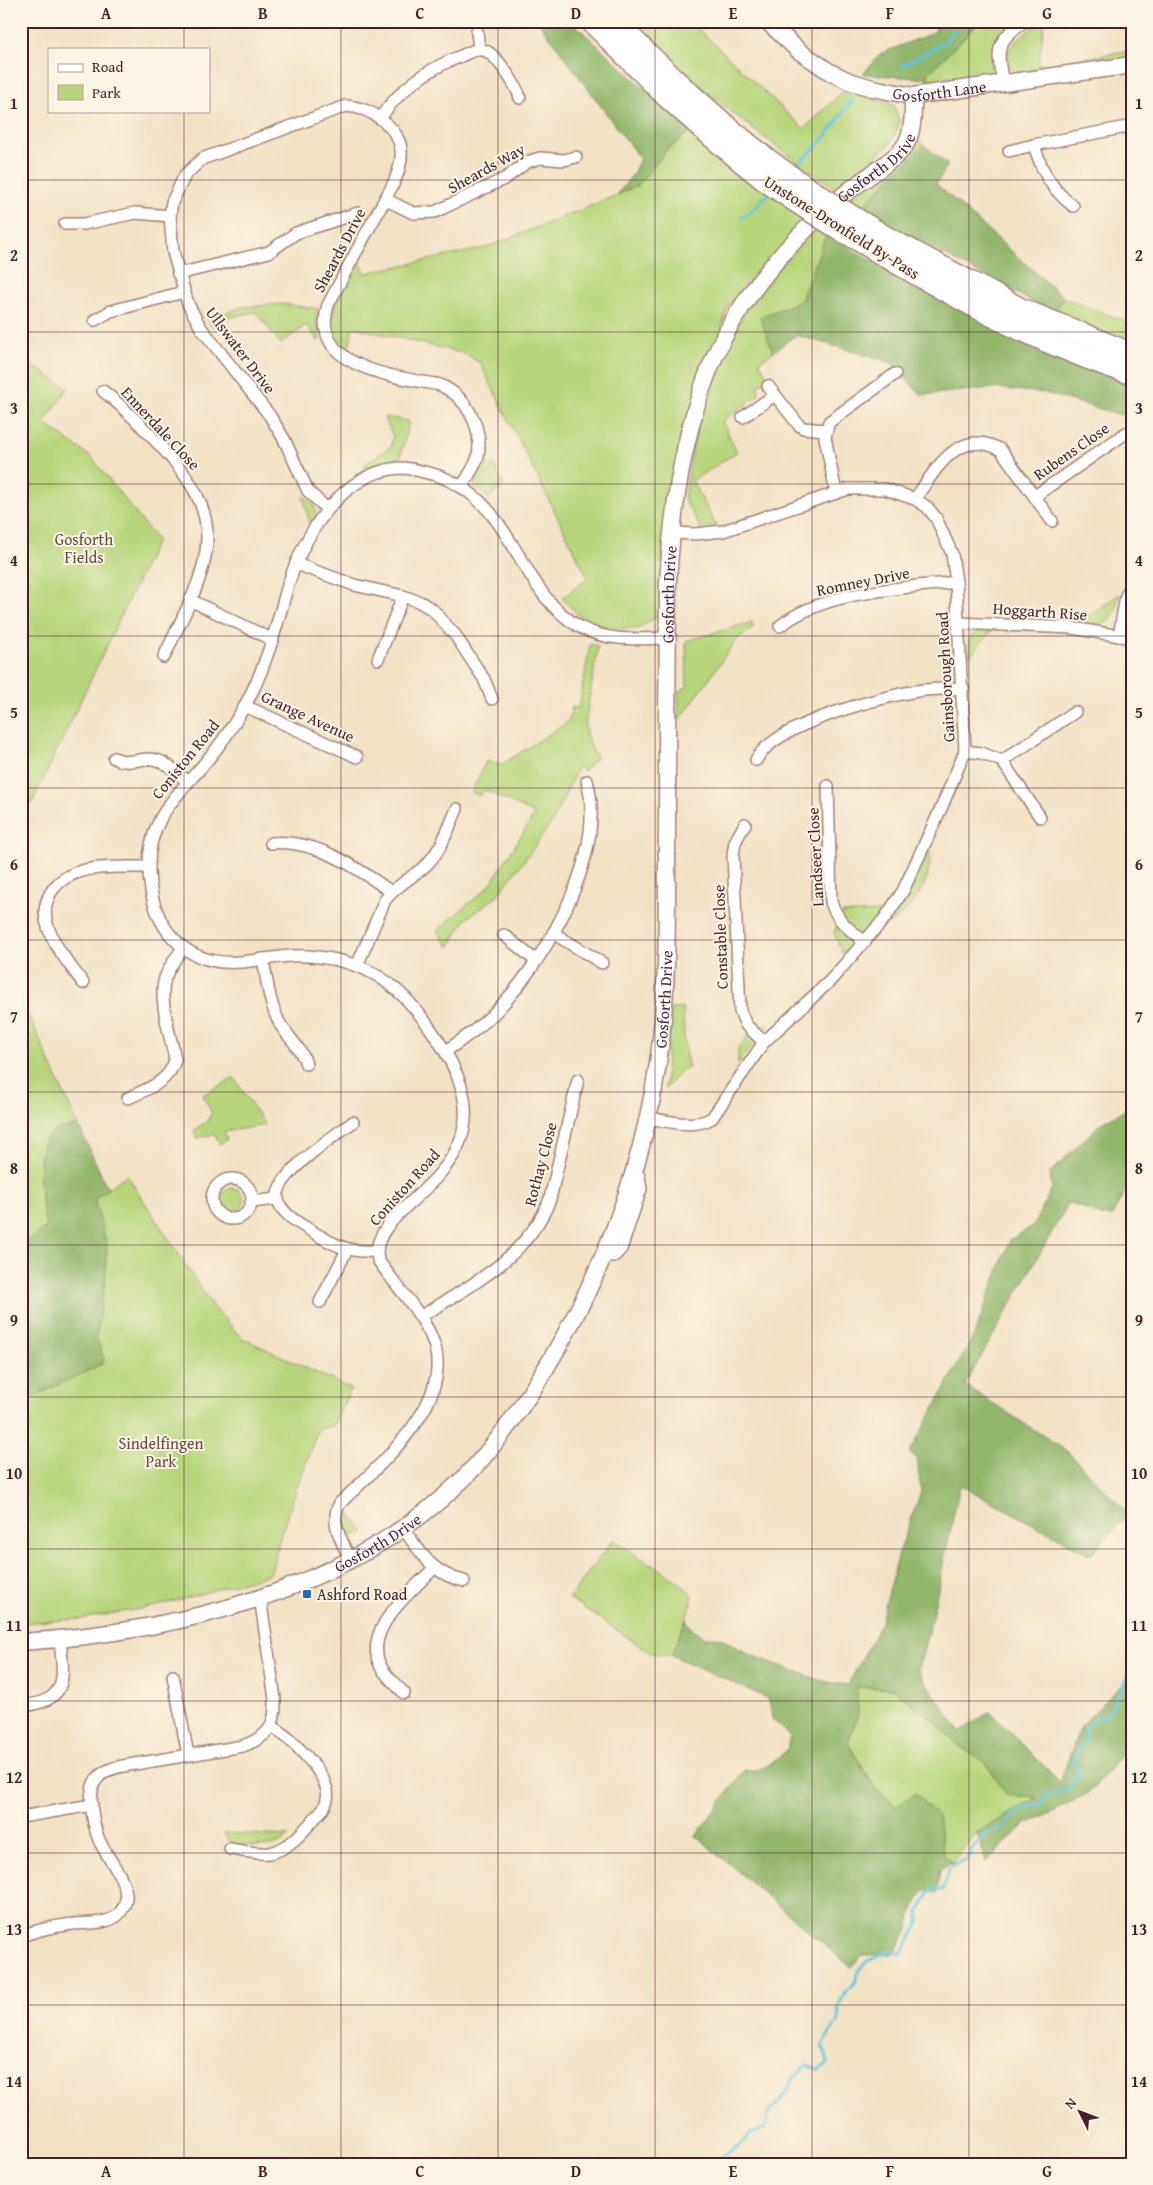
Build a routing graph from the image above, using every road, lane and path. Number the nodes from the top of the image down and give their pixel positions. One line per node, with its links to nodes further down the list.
1 (591, 21): 9 (highway, Unstone-Dronfield By-Pass)
2 (614, 21): 9 (highway, Unstone-Dronfield By-Pass)
3 (767, 21): 10 (street, Gosforth Lane)
4 (1025, 21): 8 (street)
5 (477, 32): 6 (street)
6 (479, 50): 11 (street); 12 (street)
7 (1132, 65): 8 (street, Gosforth Lane)
8 (1003, 84): 10 (street, Gosforth Lane)
9 (671, 88): 23 (highway, Unstone-Dronfield By-Pass, bridge)
10 (913, 96): 42 (street, Gosforth Drive)
11 (520, 98)
12 (380, 118): 14 (street, Sheards Drive); 18 (street, Sheards Drive)
13 (1132, 126): 15 (street)
14 (272, 132): 21 (street, Ullswater Drive)
15 (1034, 144): 16 (street); 19 (street)
16 (1009, 151)
17 (576, 158): 18 (street, Sheards Way)
18 (385, 199): 36 (street, Sheards Drive)
19 (1073, 206)
20 (358, 212): 24 (street)
21 (170, 216): 22 (street); 24 (street, Ullswater Drive)
22 (65, 224)
23 (880, 243): 27 (highway, Unstone-Dronfield By-Pass); 29 (highway, Unstone-Dronfield By-Pass)
24 (178, 274): 25 (street, Ullswater Drive)
25 (184, 292): 26 (street); 40 (street, Ullswater Drive)
26 (95, 320)
27 (1132, 354)
28 (895, 374): 34 (street)
29 (1132, 374)
30 (768, 386): 32 (street)
31 (103, 391): 47 (street, Ennerdale Close)
32 (775, 395): 33 (street); 34 (street)
33 (743, 417)
34 (826, 430): 37 (street)
35 (1126, 433): 38 (street, Rubens Close)
36 (462, 487): 40 (street, Coniston Road); 51 (street, Coniston Road)
37 (836, 493): 39 (street, Gainsborough Road); 42 (street, Gainsborough Road)
38 (1035, 496): 39 (street, Rubens Close); 41 (street, Rubens Close)
39 (915, 499): 44 (street, Gainsborough Road)
40 (328, 510): 43 (street, Coniston Road)
41 (1052, 521)
42 (671, 533): 51 (street, Gosforth Drive)
43 (296, 564): 46 (street); 53 (street, Coniston Road)
44 (956, 582): 48 (street, Gainsborough Road); 49 (street, Romney Drive)
45 (1132, 584): 50 (street)
46 (403, 596): 55 (street); 57 (street)
47 (190, 600): 53 (street); 54 (street, Ennerdale Close)
48 (958, 623): 50 (street, Hoggarth Rise); 56 (street, Gainsborough Road)
49 (780, 626)
50 (1119, 636): 52 (street, Hoggarth Rise)
51 (667, 638): 88 (street, Gosforth Drive)
52 (1132, 638)
53 (273, 640): 58 (street, Coniston Road)
54 (164, 657)
55 (378, 658)
56 (963, 688): 60 (street, Gainsborough Road); 63 (street)
57 (492, 699)
58 (245, 706): 61 (street, Grange Avenue); 65 (street, Coniston Road)
59 (1075, 712): 64 (street)
60 (965, 751): 64 (street); 76 (street, Gainsborough Road)
61 (356, 757)
62 (114, 758): 65 (street)
63 (756, 760)
64 (1002, 761): 69 (street)
65 (187, 781): 72 (street, Coniston Road)
66 (587, 781): 74 (street)
67 (828, 786): 76 (street, Landseer Close)
68 (457, 809): 73 (street)
69 (1040, 817)
70 (745, 824): 83 (street, Constable Close)
71 (271, 843): 73 (street)
72 (149, 867): 77 (street, Coniston Road); 82 (street)
73 (391, 892): 81 (street)
74 (553, 933): 79 (street); 80 (street)
75 (504, 935): 79 (street)
76 (865, 942): 83 (street, Gainsborough Road)
77 (183, 948): 78 (street, Coniston Road); 87 (street)
78 (263, 959): 81 (street, Coniston Road); 85 (street)
79 (536, 961): 84 (street)
80 (602, 963)
81 (357, 966): 84 (street, Coniston Road)
82 (83, 983)
83 (764, 1042): 88 (street, Gainsborough Road)
84 (446, 1051): 93 (street, Coniston Road)
85 (306, 1064)
86 (578, 1080): 95 (street, Rothay Close)
87 (128, 1098)
88 (648, 1118): 96 (street, Gosforth Drive)
89 (353, 1122): 90 (street)
90 (277, 1199): 91 (street); 92 (street)
91 (251, 1202)
92 (347, 1250): 93 (street); 94 (street)
93 (376, 1251): 95 (street, Coniston Road)
94 (320, 1302)
95 (420, 1317): 97 (street, Coniston Road)
96 (403, 1528): 97 (street, Gosforth Drive); 98 (street)
97 (350, 1560): 100 (street, Gosforth Drive)
98 (434, 1568): 99 (street); 104 (street)
99 (464, 1581)
100 (260, 1597): 101 (street, Gosforth Drive); 106 (street)
101 (60, 1640): 102 (street, Gosforth Drive); 105 (street)
102 (21, 1642)
103 (173, 1676): 107 (street)
104 (404, 1693)
105 (21, 1706)
106 (272, 1726): 107 (street); 110 (street)
107 (188, 1755): 108 (street)
108 (92, 1805): 109 (street); 111 (street)
109 (21, 1817)
110 (230, 1849)
111 (21, 1936)

